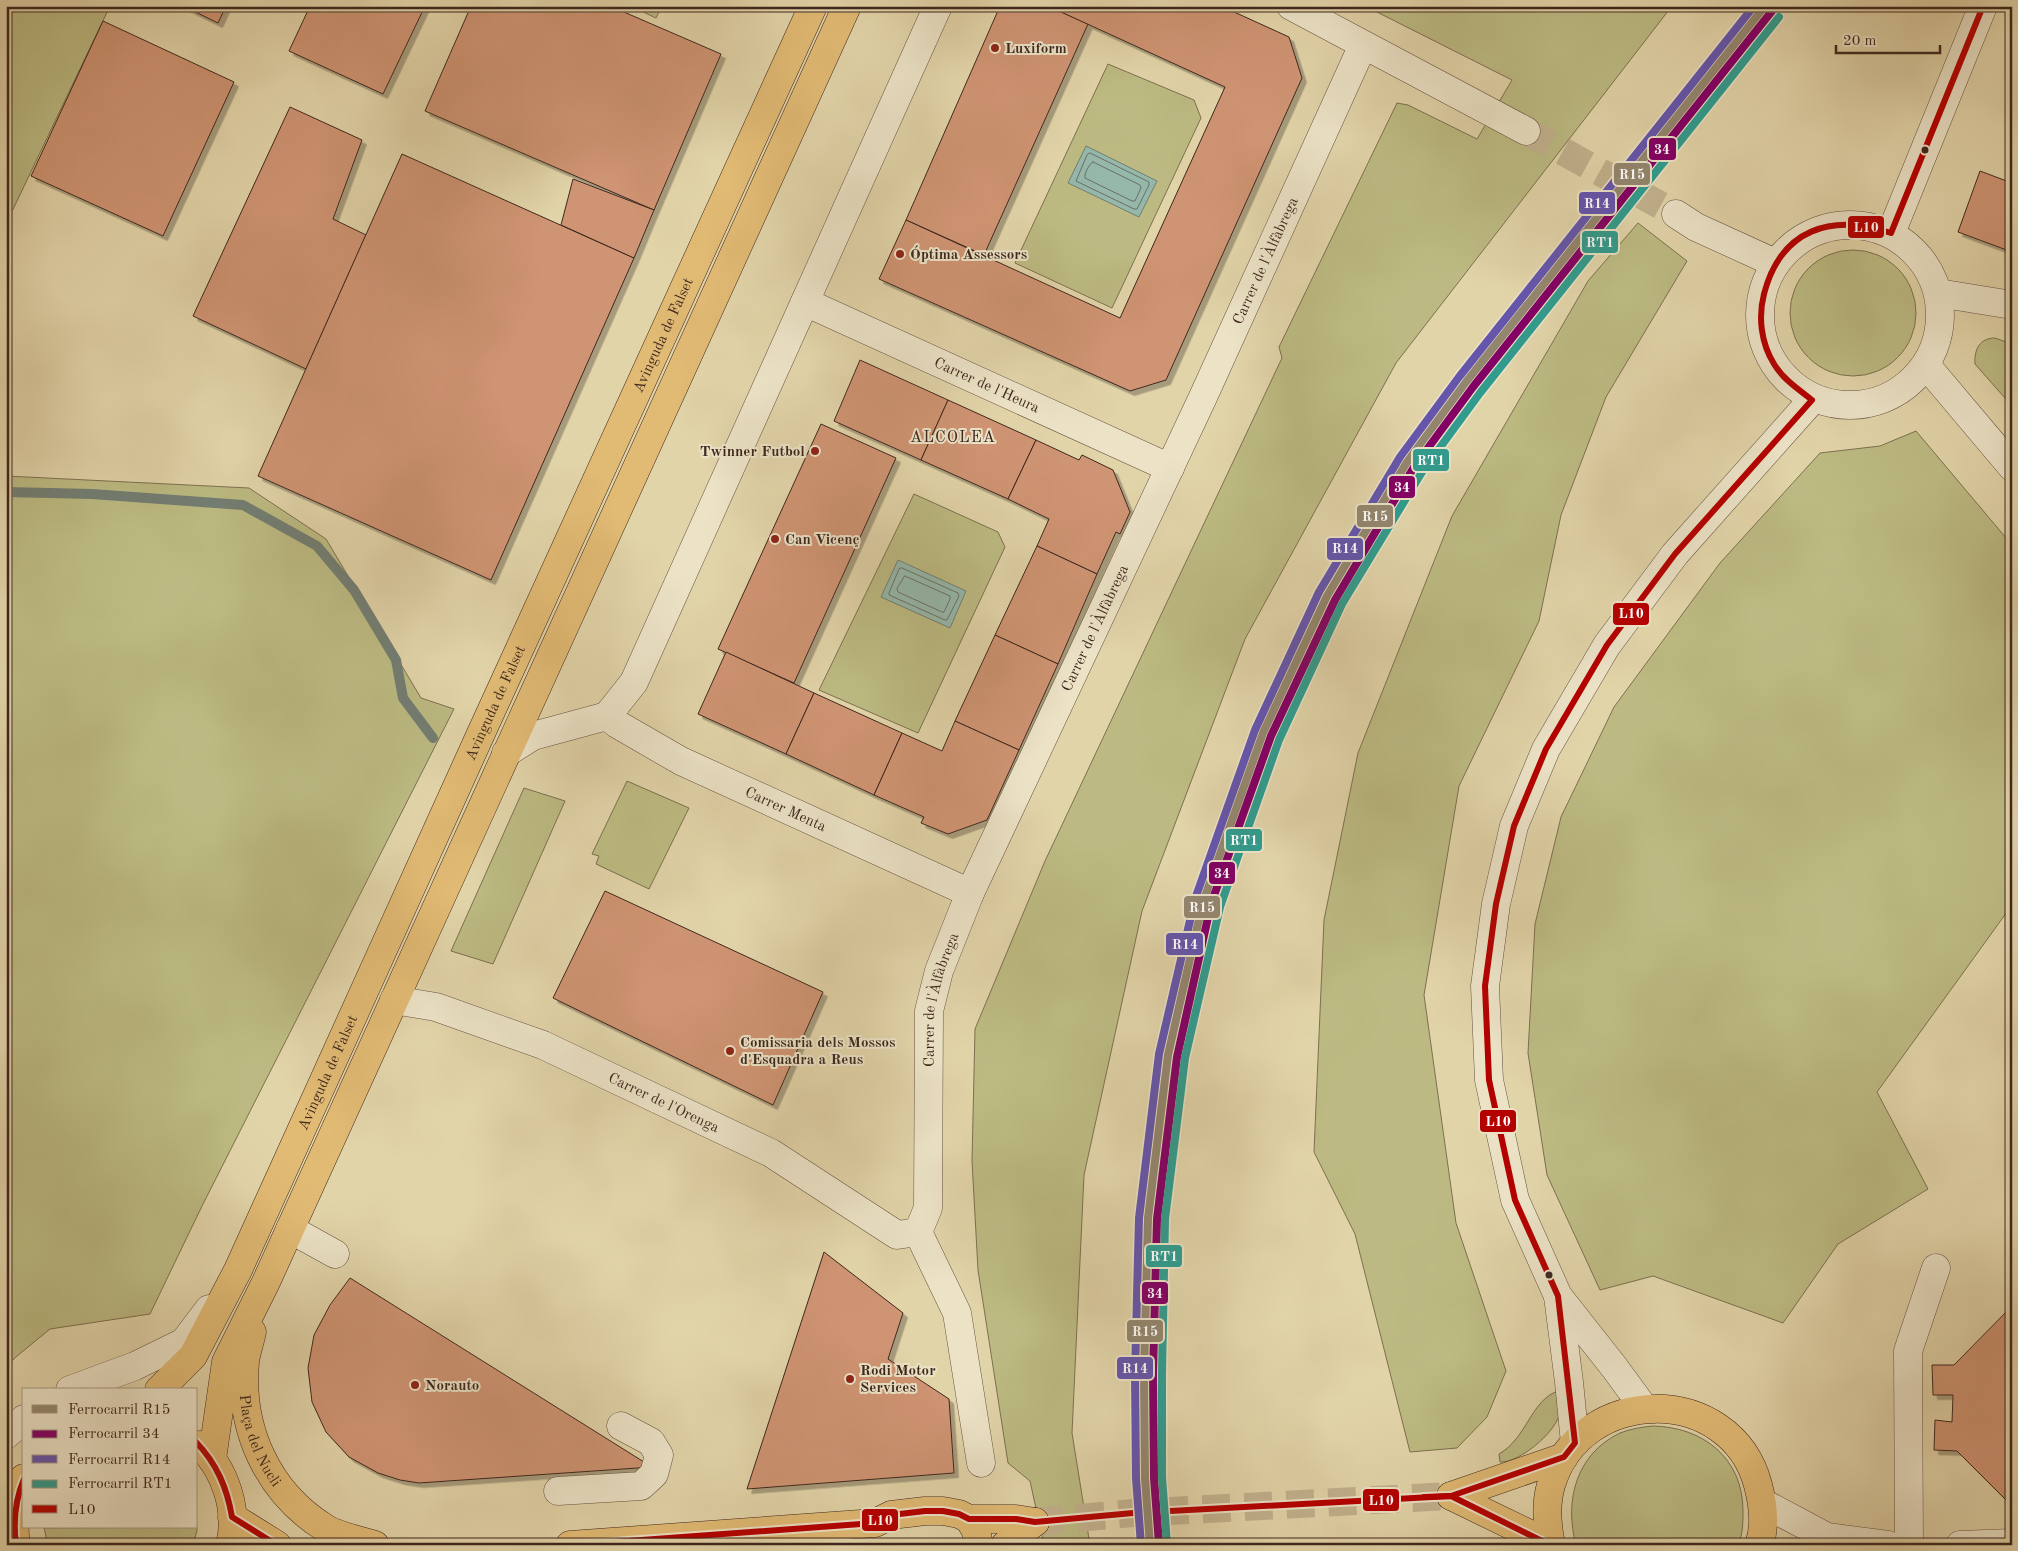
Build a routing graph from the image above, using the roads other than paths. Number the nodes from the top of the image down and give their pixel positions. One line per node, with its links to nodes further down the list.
1 (813, 6): 26 (main road, Avinguda de Falset)
2 (847, 6): 19 (main road, Avinguda de Falset)
3 (938, 6): 12 (street)
4 (1291, 6): 6 (street)
5 (1983, 6): 9 (street)
6 (1364, 45): 7 (street); 16 (street, Carrer de l'Àlfàbrega)
7 (1526, 132)
8 (1676, 214): 10 (street)
9 (1891, 233): 10 (street); 11 (street)
10 (1775, 263): 15 (street)
11 (1938, 293): 13 (street); 14 (street)
12 (805, 302): 16 (street, Carrer de l'Heura); 18 (street)
13 (2012, 305)
14 (1926, 365): 15 (street); 17 (street)
15 (1812, 400): 28 (street)
16 (1170, 468): 20 (street, Carrer de l'Àlfàbrega)
17 (2012, 468)
18 (607, 716): 19 (street); 20 (street, Carrer Menta)
19 (506, 753): 21 (main road, Avinguda de Falset)
20 (970, 893): 23 (street, Carrer de l'Àlfàbrega)
21 (394, 1000): 22 (main road, Avinguda de Falset); 23 (street, Carrer de l'Orenga)
22 (290, 1229): 24 (street); 27 (main road, Avinguda de Falset)
23 (918, 1232): 37 (street)
24 (335, 1254)
25 (1936, 1268): 56 (street)
26 (238, 1270): 29 (street); 30 (main road, Avinguda de Falset)
27 (266, 1282): 35 (main road, Avinguda de Falset); 49 (main road, Plaça del Nucli)
28 (1558, 1296): 31 (street); 36 (street)
29 (75, 1388)
30 (161, 1388)
31 (1644, 1408): 36 (main road); 40 (main road)
32 (22, 1421): 34 (street)
33 (621, 1426): 39 (street)
34 (6, 1436)
35 (204, 1450): 41 (main road)
36 (1570, 1450): 53 (main road); 53 (main road)
37 (981, 1463)
38 (22, 1484): 42 (main road)
39 (558, 1491)
40 (1763, 1503): 54 (main road); 55 (street)
41 (232, 1517): 47 (main road); 48 (main road)
42 (10, 1518): 46 (main road)
43 (969, 1519): 44 (main road); 51 (main road); 52 (main road)
44 (872, 1534): 50 (main road)
45 (2012, 1543): 57 (street)
46 (16, 1545)
47 (230, 1545)
48 (277, 1545)
49 (375, 1545)
50 (570, 1545)
51 (978, 1545)
52 (1005, 1545)
53 (1550, 1545)
54 (1759, 1545)
55 (1888, 1545)
56 (1909, 1545)
57 (1960, 1545)

